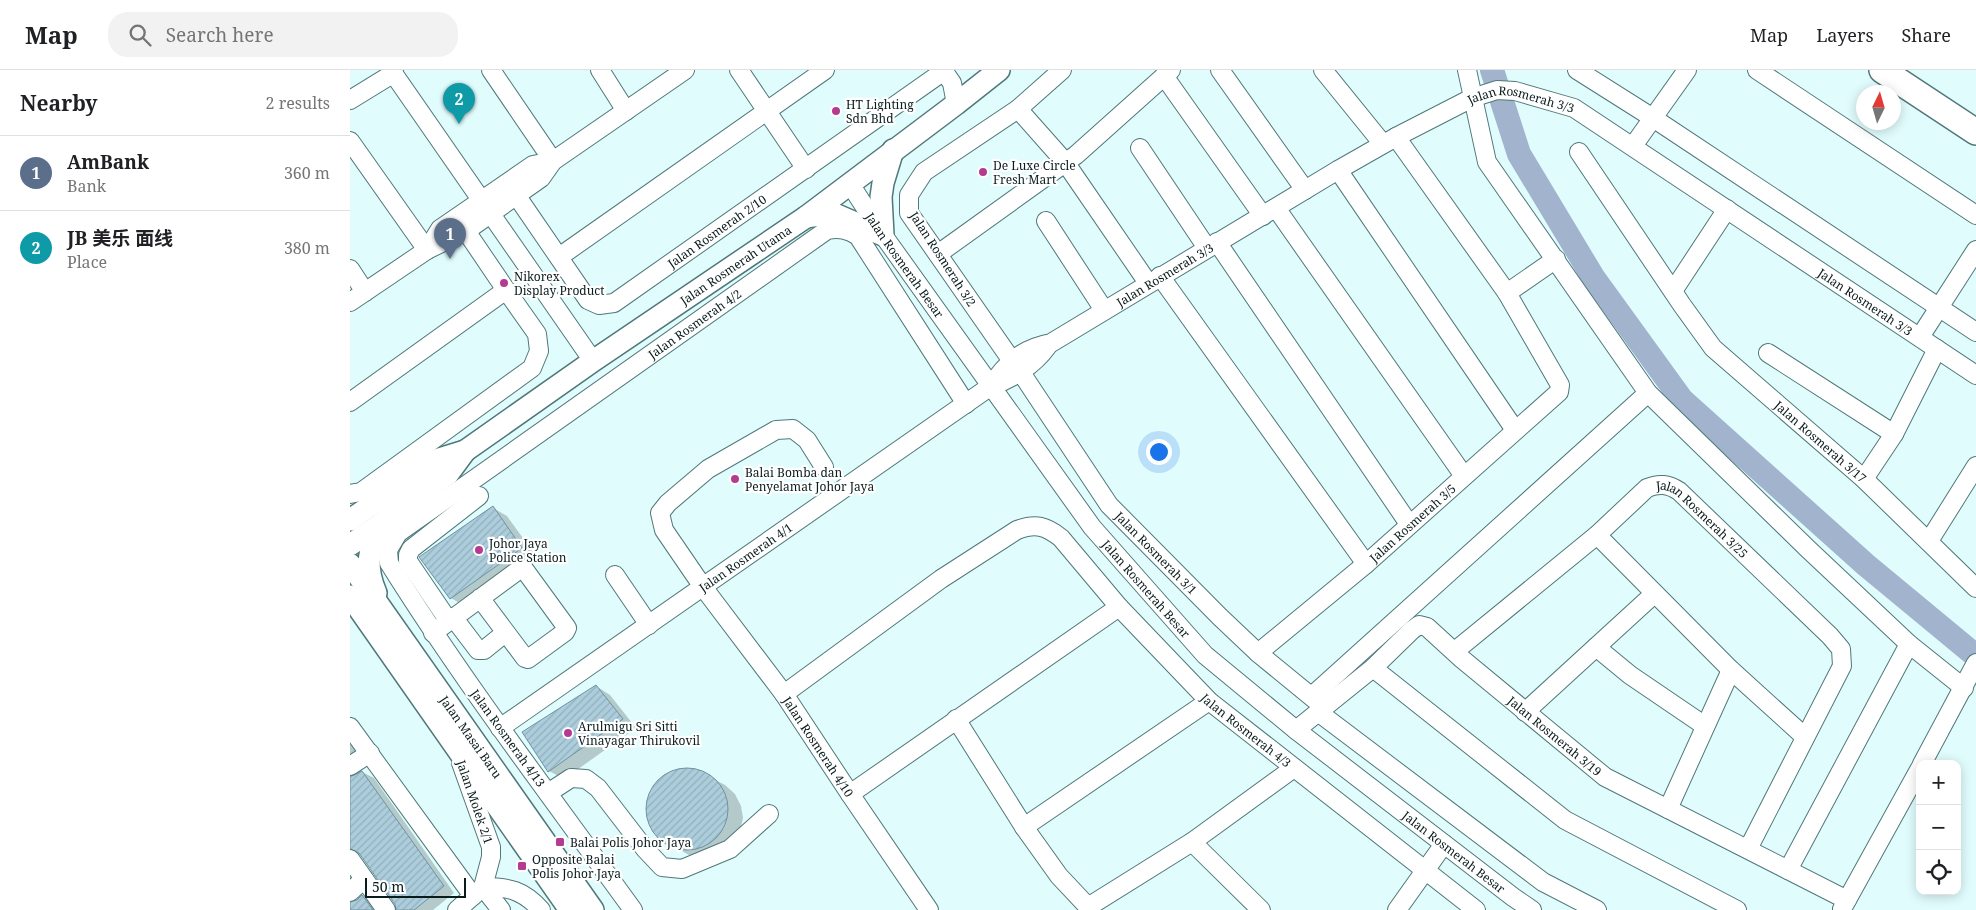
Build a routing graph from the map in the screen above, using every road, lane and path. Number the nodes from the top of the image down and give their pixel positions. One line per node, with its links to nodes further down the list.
1 (491, 70): 34 (street)
2 (600, 70): 23 (street)
3 (685, 70): 23 (street)
4 (739, 70): 24 (street)
5 (825, 70): 24 (street)
6 (944, 70): 21 (street); 36 (street, Jalan Rosmerah 2/10)
7 (999, 70): 21 (main road, Jalan Rosmerah Utama)
8 (1062, 70): 22 (street, Jalan Rosmerah 3/2)
9 (1220, 70): 39 (street)
10 (1323, 70): 28 (street)
11 (1467, 70): 18 (street)
12 (1577, 70): 25 (street)
13 (1687, 70): 25 (street)
14 (1757, 70): 44 (street)
15 (1882, 70): 20 (highway)
16 (392, 72): 19 (street); 41 (street)
17 (1168, 73): 35 (street); 43 (street)
18 (1472, 98): 28 (street, Jalan Rosmerah 3/3); 30 (street, Jalan Rosmerah 3/3); 54 (street)
19 (350, 100)
20 (1926, 100): 26 (highway); 27 (highway)
21 (956, 104): 32 (main road, Jalan Rosmerah Utama)
22 (1018, 109): 35 (street); 52 (street, Jalan Rosmerah 3/2)
23 (626, 111): 34 (street)
24 (766, 111): 36 (street); 53 (street)
25 (1653, 118): 30 (street); 62 (street)
26 (1976, 121)
27 (1976, 132)
28 (1389, 140): 37 (street, Jalan Rosmerah 3/3); 60 (street)
29 (350, 141): 50 (street)
30 (1632, 146): 42 (street, Jalan Rosmerah 3/3)
31 (1140, 148): 49 (street)
32 (894, 150): 38 (main road, Jalan Rosmerah Utama); 48 (main road)
33 (1579, 152): 58 (street, Jalan Rosmerah 3/17)
34 (553, 162): 40 (street); 41 (street)
35 (1065, 162): 52 (street); 56 (street)
36 (806, 169): 53 (street, Jalan Rosmerah 2/10)
37 (1338, 170): 39 (street, Jalan Rosmerah 3/3); 75 (street)
38 (850, 184): 45 (main road, Jalan Rosmerah Utama); 48 (street, Jalan Rosmerah Besar)
39 (1305, 190): 43 (street, Jalan Rosmerah 3/3)
40 (516, 195): 41 (street); 53 (street, Jalan Rosmerah 2/10)
41 (485, 207): 47 (street); 50 (street); 68 (street)
42 (1728, 209): 58 (street); 65 (street, Jalan Rosmerah 3/3)
43 (1269, 212): 49 (street, Jalan Rosmerah 3/3); 79 (street)
44 (1976, 215)
45 (806, 217): 48 (main road); 68 (main road, Jalan Rosmerah Utama)
46 (1046, 221): 63 (street)
47 (466, 231): 50 (street); 57 (street)
48 (883, 235): 71 (street, Jalan Rosmerah Besar)
49 (1212, 245): 56 (street, Jalan Rosmerah 3/3); 86 (street)
50 (427, 250): 59 (street)
51 (1976, 250): 62 (street)
52 (938, 254): 69 (street, Jalan Rosmerah 3/2)
53 (559, 257)
54 (1556, 259): 60 (street); 72 (street)
55 (350, 269): 59 (street)
56 (1154, 280): 63 (street, Jalan Rosmerah 3/3); 92 (street)
57 (506, 290): 73 (street); 81 (street)
58 (1673, 291): 80 (street, Jalan Rosmerah 3/17)
59 (365, 292): 61 (street)
60 (1507, 293): 75 (street, Jalan Rosmerah 3/5)
61 (350, 302)
62 (1939, 308): 64 (street); 65 (street)
63 (1104, 310): 69 (street, Jalan Rosmerah 3/3)
64 (1976, 332)
65 (1920, 337): 66 (street, Jalan Rosmerah 3/3)
66 (1937, 349): 70 (street, Jalan Rosmerah 3/3); 76 (street)
67 (1768, 353): 76 (street)
68 (593, 361): 84 (main road, Jalan Rosmerah Utama)
69 (1016, 366): 71 (street, Jalan Rosmerah 3/3); 109 (street, Jalan Rosmerah 3/1)
70 (1976, 375)
71 (991, 386): 74 (street, Jalan Rosmerah 4/1); 121 (street, Jalan Rosmerah Besar)
72 (1648, 393): 106 (street); 115 (street)
73 (350, 402)
74 (966, 404): 90 (street, Jalan Rosmerah 4/2); 94 (street, Jalan Rosmerah 4/1)
75 (1515, 430): 79 (street, Jalan Rosmerah 3/5)
76 (1894, 434): 80 (street)
77 (1976, 466): 88 (street)
78 (824, 467): 94 (street, Jalan Rosmerah 4/10)
79 (1464, 476): 86 (street, Jalan Rosmerah 3/5)
80 (1864, 479): 88 (street, Jalan Rosmerah 3/17)
81 (350, 494)
82 (479, 496): 102 (street)
83 (350, 512): 84 (main road)
84 (376, 515): 85 (main road, Jalan Rosmerah Utama); 89 (main road, Jalan Rosmerah Utama); 101 (main road)
85 (350, 520)
86 (1409, 524): 92 (street, Jalan Rosmerah 3/5)
87 (1597, 535): 96 (street); 108 (street, Jalan Rosmerah 3/25); 122 (street, Jalan Rosmerah 3/25)
88 (1929, 541): 95 (street, Jalan Rosmerah 3/17)
89 (350, 545)
90 (389, 563): 104 (street, Jalan Rosmerah 4/13)
91 (350, 564): 101 (main road, Jalan Masai Baru)
92 (1366, 564): 109 (street, Jalan Rosmerah 3/5)
93 (615, 575): 103 (street)
94 (702, 588): 103 (street, Jalan Rosmerah 4/1); 113 (street, Jalan Rosmerah 4/10)
95 (1976, 588)
96 (1654, 594): 107 (street); 111 (street)
97 (350, 596): 101 (main road, Jalan Masai Baru)
98 (480, 598): 102 (street); 105 (street); 105 (street)
99 (1119, 607): 113 (street, Jalan Rosmerah 4/3); 114 (street, Jalan Rosmerah 4/3); 117 (street)
100 (350, 616): 101 (main road)
101 (376, 616): 123 (main road, Jalan Masai Baru); 150 (main road, Jalan Masai Baru)
102 (450, 618): 104 (street); 105 (street)
103 (648, 625): 120 (street, Jalan Rosmerah 4/1)
104 (433, 633): 120 (street, Jalan Rosmerah 4/13)
105 (506, 633)
106 (1909, 644): 112 (street); 139 (street)
107 (1596, 647): 116 (street); 118 (street)
108 (1455, 651): 110 (street, Jalan Rosmerah 3/19); 116 (street, Jalan Rosmerah 3/19)
109 (1258, 653): 115 (street, Jalan Rosmerah 3/1)
110 (1373, 668): 115 (street, Jalan Rosmerah 3/19); 158 (street)
111 (1731, 670): 118 (street); 122 (street)
112 (1970, 675): 125 (street)
113 (784, 694): 130 (street, Jalan Rosmerah 4/10)
114 (1209, 701): 127 (street, Jalan Rosmerah 4/3); 133 (street)
115 (1318, 705): 121 (street, Jalan Rosmerah 3/19); 157 (street, Jalan Rosmerah 3/1)
116 (1525, 712): 131 (street, Jalan Rosmerah 3/19)
117 (956, 719): 130 (street); 133 (street)
118 (1705, 726): 131 (street)
119 (350, 727): 124 (street)
120 (500, 728): 129 (street, Jalan Rosmerah 4/13)
121 (1296, 730): 135 (street, Jalan Rosmerah Besar)
122 (1805, 737): 136 (street)
123 (456, 746): 142 (street, Jalan Molek 2/1); 149 (main road, Jalan Masai Baru)
124 (370, 753): 126 (street); 142 (street)
125 (1924, 760)
126 (350, 766)
127 (1294, 768): 134 (street); 138 (street, Jalan Rosmerah 4/3)
128 (1916, 775): 143 (street)
129 (548, 793): 132 (street); 151 (street, Jalan Rosmerah 4/13)
130 (850, 794): 152 (street, Jalan Rosmerah 4/10)
131 (1668, 809): 136 (street, Jalan Rosmerah 3/19)
132 (769, 814)
133 (1024, 827): 144 (street)
134 (1192, 842): 144 (street); 153 (street)
135 (1444, 844): 138 (street); 156 (street, Jalan Rosmerah Besar)
136 (1748, 849): 139 (street, Jalan Rosmerah 3/19)
137 (350, 859): 140 (street)
138 (1425, 870): 154 (street); 155 (street, Jalan Rosmerah 4/3)
139 (1788, 870): 143 (street, Jalan Rosmerah 3/19)
140 (364, 880): 141 (street); 145 (street)
141 (350, 892)
142 (478, 892): 146 (street); 147 (street); 148 (street)
143 (1844, 905)
144 (1089, 908)
145 (386, 910)
146 (457, 910)
147 (501, 910)
148 (540, 910)
149 (570, 910)
150 (593, 910)
151 (633, 910)
152 (929, 910)
153 (1260, 910)
154 (1397, 910)
155 (1476, 910)
156 (1532, 910)
157 (1597, 910)
158 (1737, 910)

